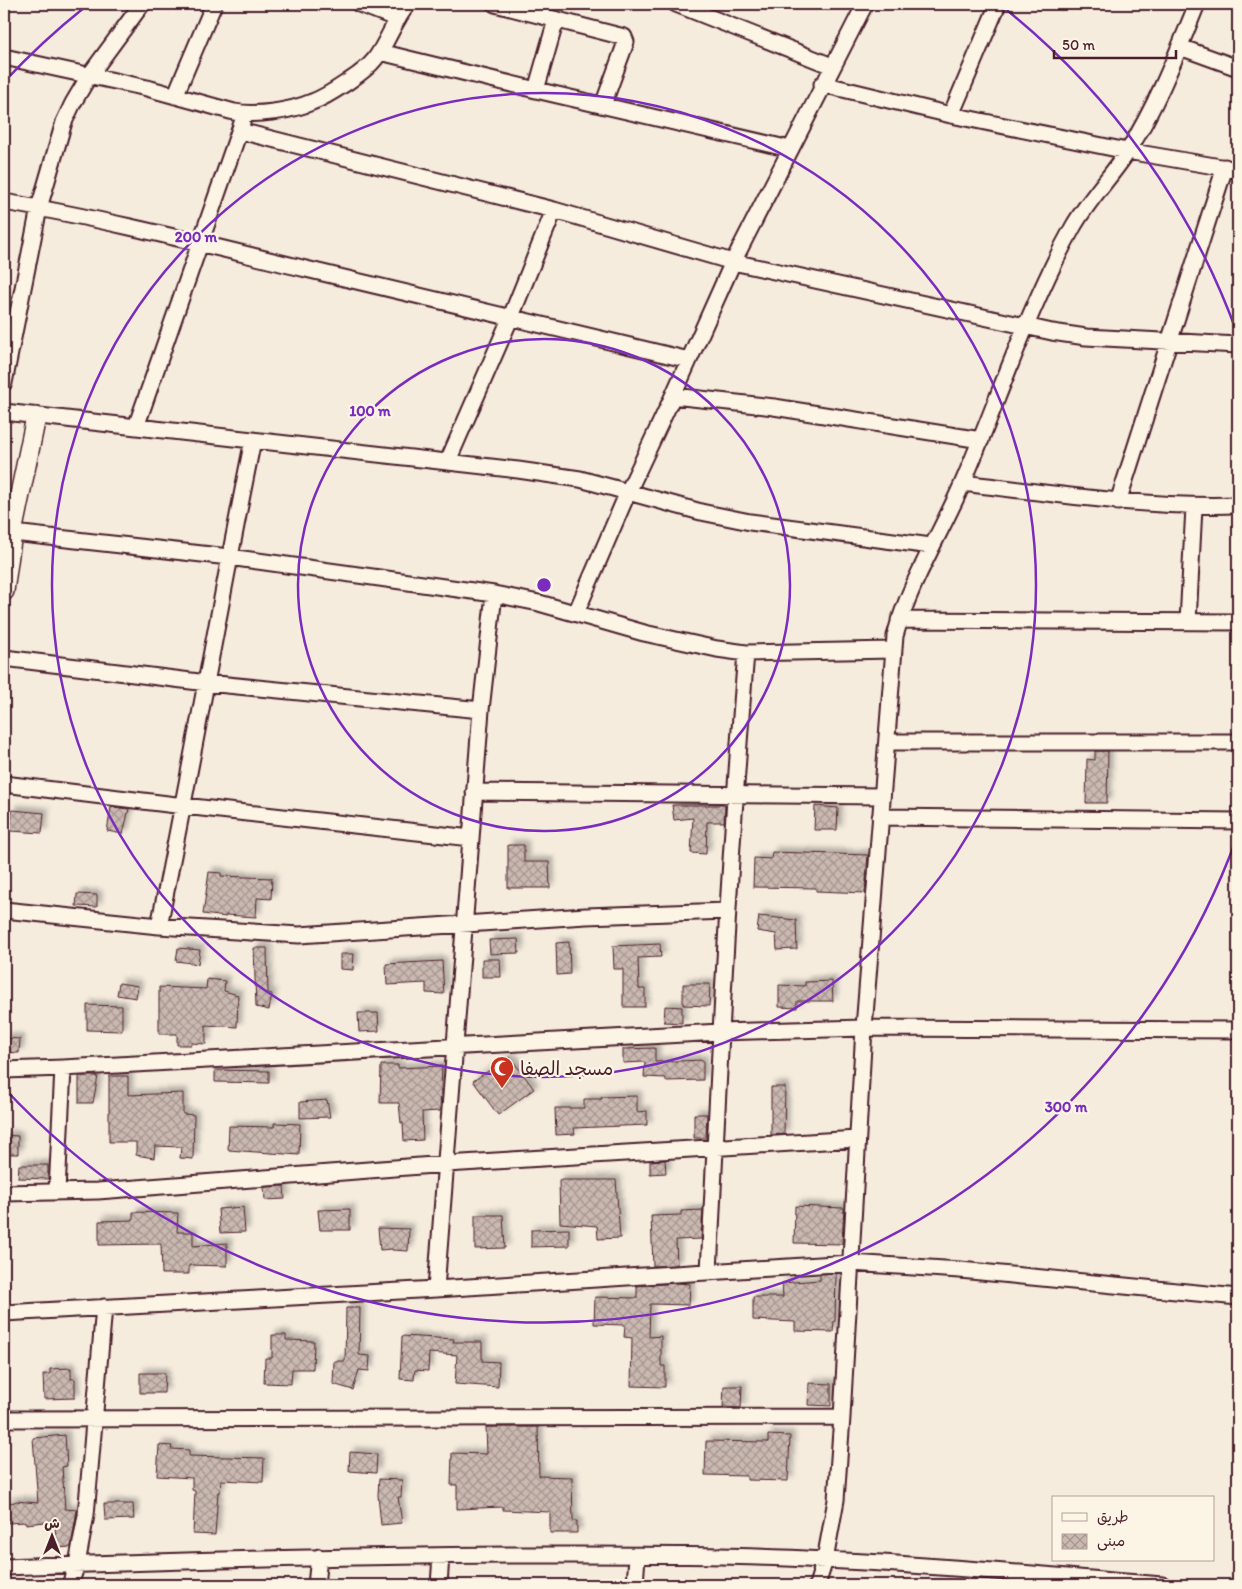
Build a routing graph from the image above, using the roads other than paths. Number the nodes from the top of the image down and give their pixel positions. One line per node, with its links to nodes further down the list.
1 (142, 4): 17 (street)
2 (214, 4): 20 (street)
3 (360, 4): 10 (street)
4 (408, 4): 10 (street)
5 (495, 4): 11 (street)
6 (865, 4): 15 (street)
7 (998, 4): 23 (street)
8 (1197, 4): 12 (street)
9 (683, 5): 15 (street)
10 (398, 19): 13 (street)
11 (556, 20): 19 (street); 21 (street)
12 (1180, 47): 16 (street); 26 (street)
13 (380, 52): 19 (street); 22 (street)
14 (4, 57): 17 (street)
15 (832, 66): 18 (street)
16 (1238, 68)
17 (89, 76): 20 (street); 29 (street)
18 (822, 84): 23 (street); 25 (street)
19 (536, 90): 21 (street)
20 (176, 96): 22 (street)
21 (602, 104): 25 (street)
22 (245, 114): 24 (street)
23 (951, 115): 26 (street)
24 (240, 131): 30 (street); 31 (street)
25 (790, 149): 32 (street)
26 (1128, 151): 27 (street); 34 (street)
27 (1231, 168): 35 (street)
28 (4, 202): 29 (street)
29 (39, 208): 31 (street); 38 (street)
30 (554, 210): 32 (street); 33 (street)
31 (201, 244): 33 (street); 42 (street)
32 (733, 262): 34 (street); 37 (street)
33 (510, 318): 37 (street); 45 (street)
34 (1026, 326): 35 (street); 44 (street)
35 (1168, 341): 36 (street); 48 (street)
36 (1238, 345)
37 (689, 360): 39 (street)
38 (4, 383)
39 (673, 396): 44 (street); 47 (street)
40 (4, 412): 41 (street)
41 (36, 417): 42 (street); 51 (street)
42 (136, 427): 43 (street)
43 (253, 440): 45 (street); 53 (street)
44 (981, 440): 46 (street)
45 (448, 462): 47 (street)
46 (963, 483): 48 (street); 52 (street)
47 (628, 492): 52 (street); 56 (street)
48 (1118, 502): 50 (street)
49 (1238, 505): 50 (street)
50 (1194, 507): 58 (street)
51 (8, 533): 53 (street); 54 (street)
52 (931, 546): 57 (street)
53 (229, 557): 55 (street); 63 (street)
54 (4, 591)
55 (494, 594): 56 (street); 64 (street)
56 (576, 613): 61 (street)
57 (900, 620): 58 (street); 60 (street)
58 (1188, 622): 59 (street)
59 (1238, 622)
60 (893, 650): 61 (street); 65 (street)
61 (746, 653): 69 (street)
62 (4, 658): 63 (street)
63 (207, 682): 64 (street); 71 (street)
64 (481, 710): 68 (street)
65 (887, 742): 66 (street); 70 (street)
66 (1238, 742)
67 (4, 784): 71 (street)
68 (474, 792): 69 (street); 74 (street)
69 (734, 794): 70 (street); 76 (street)
70 (882, 796): 72 (street)
71 (184, 806): 74 (street); 78 (street)
72 (880, 817): 73 (street); 79 (street)
73 (1238, 821)
74 (471, 838): 77 (street)
75 (4, 910): 78 (street)
76 (727, 911): 77 (street); 81 (street)
77 (465, 923): 78 (street); 82 (street)
78 (159, 926)
79 (864, 1028): 80 (street); 81 (street); 85 (street)
80 (1238, 1030)
81 (720, 1032): 82 (street); 86 (street)
82 (455, 1046): 83 (street); 87 (street)
83 (63, 1068): 84 (street); 88 (street)
84 (4, 1070)
85 (858, 1139): 86 (street); 90 (street)
86 (715, 1147): 87 (street); 91 (street)
87 (446, 1164): 88 (street); 92 (street)
88 (57, 1191): 89 (street)
89 (4, 1194)
90 (851, 1263): 91 (street); 93 (street); 96 (street)
91 (709, 1272): 92 (street)
92 (436, 1289): 94 (street)
93 (1238, 1297)
94 (104, 1307): 95 (street); 98 (street)
95 (4, 1313)
96 (842, 1417): 98 (street); 102 (street)
97 (4, 1419): 98 (street)
98 (94, 1419): 103 (street)
99 (441, 1556): 100 (street); 101 (street); 107 (street)
100 (637, 1556): 102 (street); 108 (street)
101 (319, 1557): 103 (street); 106 (street)
102 (825, 1560): 109 (street); 110 (street)
103 (77, 1564): 104 (street); 105 (street)
104 (4, 1567)
105 (70, 1585)
106 (316, 1585)
107 (439, 1585)
108 (635, 1585)
109 (817, 1585)
110 (1163, 1585)

